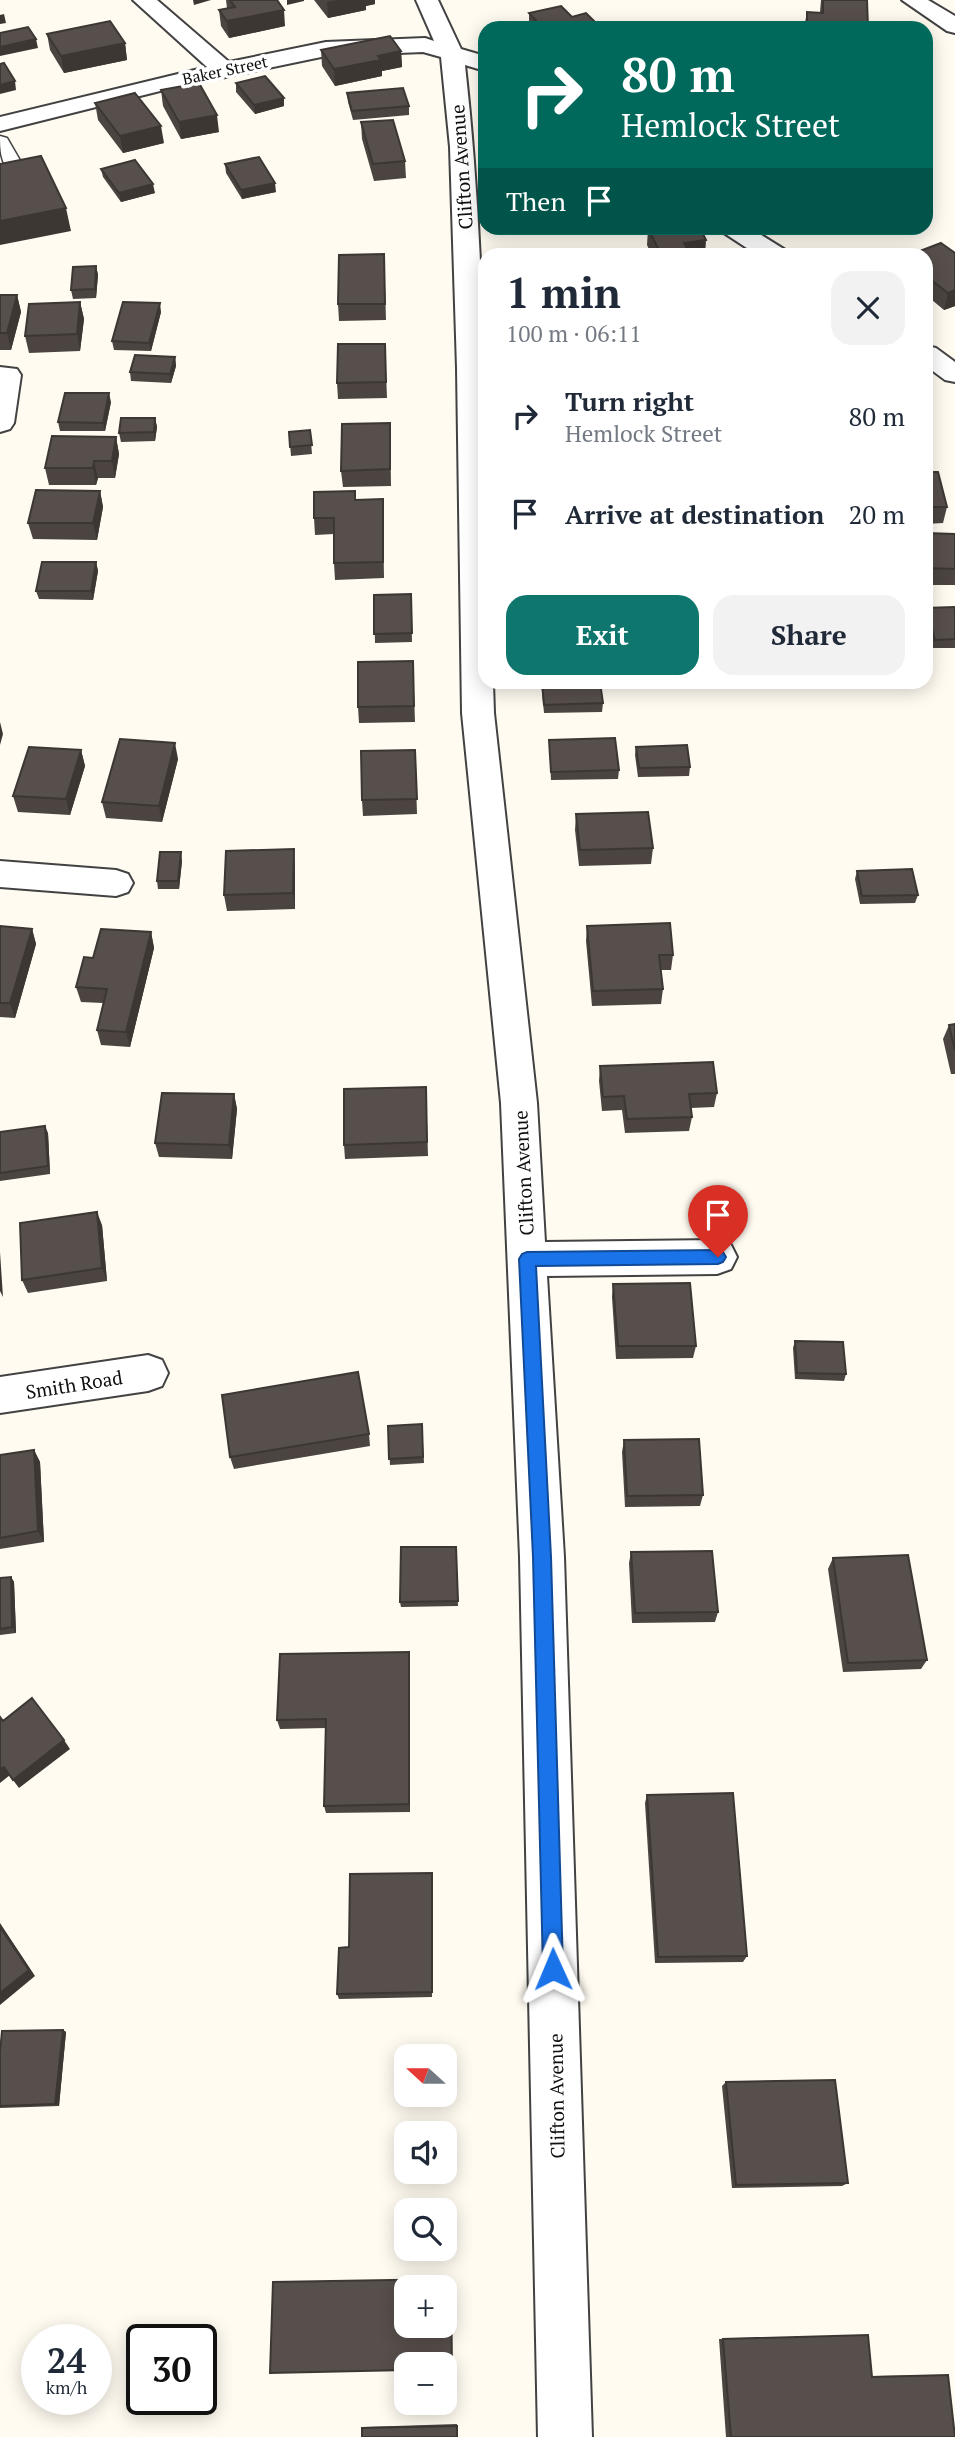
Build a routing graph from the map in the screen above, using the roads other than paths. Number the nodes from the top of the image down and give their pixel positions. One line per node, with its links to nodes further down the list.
1 (144, 0): 6 (street)
2 (427, 0): 5 (street, Clifton Avenue)
3 (913, 0): 4 (street)
4 (955, 26)
5 (468, 59): 6 (street, Baker Street); 19 (street, Clifton Avenue)
6 (224, 70): 7 (street, Baker Street)
7 (0, 124)
8 (0, 142): 9 (lane)
9 (16, 169)
10 (744, 235): 11 (street)
11 (765, 248)
12 (933, 359): 13 (street)
13 (955, 374)
14 (4, 375): 15 (street)
15 (0, 423)
16 (0, 874): 17 (street)
17 (116, 883)
18 (718, 1257): 19 (street)
19 (527, 1259): 22 (street, Clifton Avenue)
20 (148, 1373): 21 (street, Smith Road)
21 (0, 1395)
22 (565, 2437)

